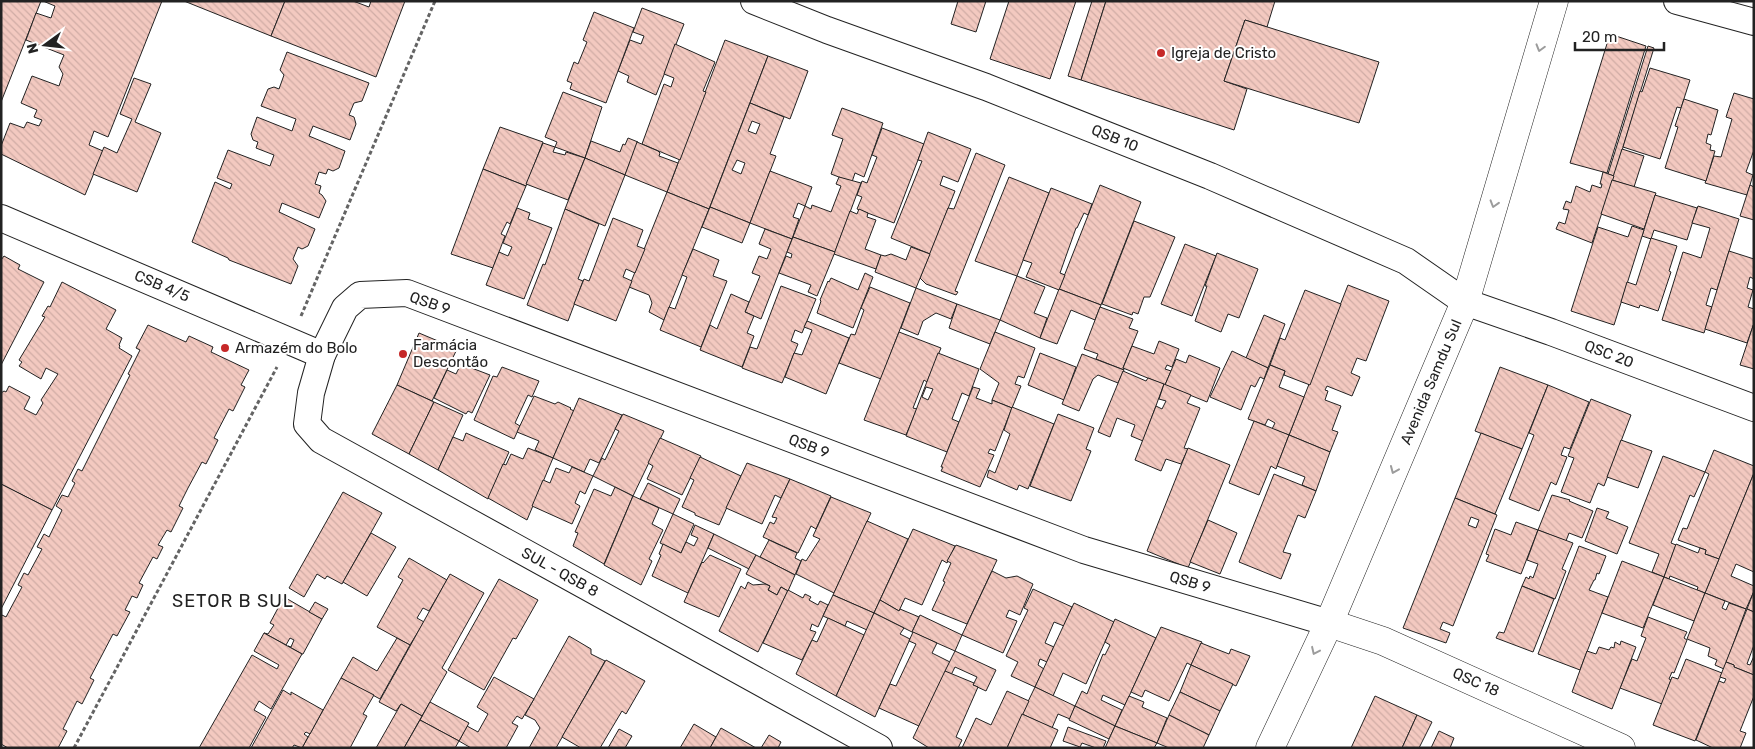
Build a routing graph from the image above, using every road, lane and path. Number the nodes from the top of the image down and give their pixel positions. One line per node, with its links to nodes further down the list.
1 (435, 1): 8 (path)
2 (754, 1): 7 (street, QSB 10)
3 (1554, 1): 7 (main road, Avenida Samdu Sul, one-way to 7)
4 (1677, 1): 5 (street)
5 (1754, 22)
6 (1, 218): 8 (street, CSB 4/5)
7 (1465, 302): 10 (street, QSC 20); 11 (main road, Avenida Samdu Sul, one-way to 11)
8 (291, 341): 9 (street, CSB 4/5); 12 (path)
9 (322, 355): 11 (street, QSB 9); 13 (street, SUL - QSB 8)
10 (1754, 408)
11 (1329, 623): 14 (main road, Avenida Samdu Sul, one-way to 14); 15 (main road, QSC 18)
12 (74, 748)
13 (879, 748)
14 (1270, 748)
15 (1621, 748)

